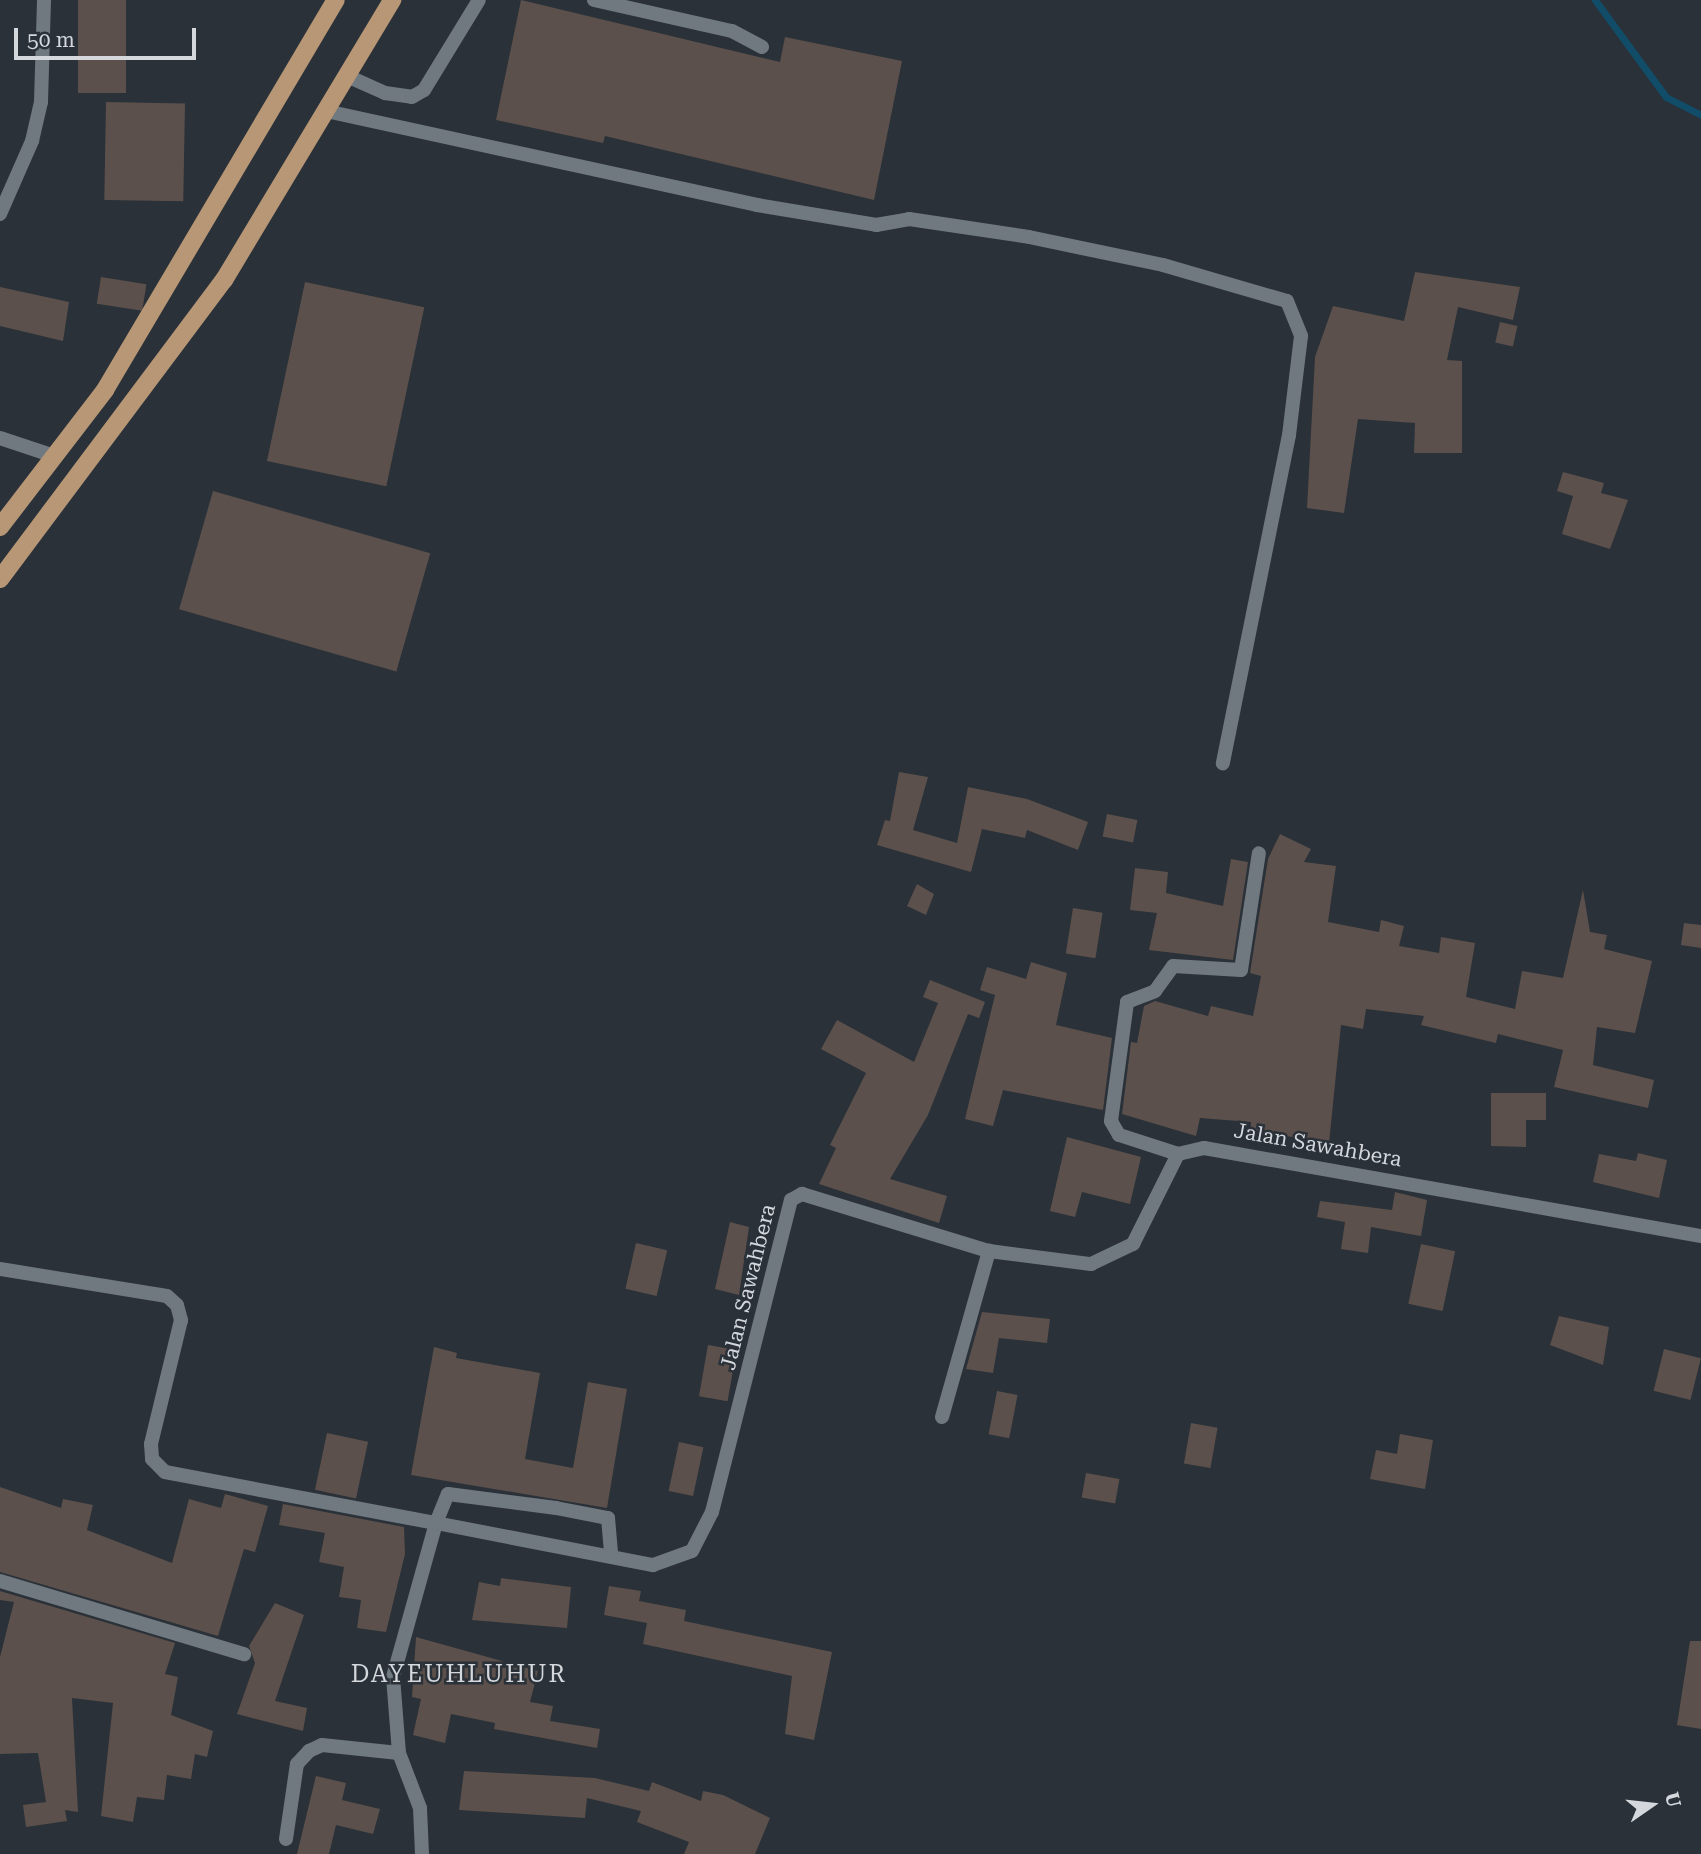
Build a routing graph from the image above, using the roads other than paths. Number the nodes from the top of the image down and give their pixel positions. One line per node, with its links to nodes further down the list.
1 (44, 0): 9 (street)
2 (336, 0): 11 (main road)
3 (392, 0): 7 (main road)
4 (479, 0): 7 (street)
5 (594, 0): 6 (street)
6 (762, 47)
7 (347, 76): 8 (main road)
8 (326, 111): 13 (main road); 14 (street)
9 (0, 214)
10 (0, 438): 11 (street)
11 (54, 456): 12 (main road)
12 (0, 527)
13 (0, 579)
14 (1223, 763)
15 (1259, 853): 16 (street)
16 (1178, 1154): 17 (street, Jalan Sawahbera); 18 (street, Jalan Sawahbera)
17 (1701, 1236)
18 (989, 1251): 20 (street); 22 (street, Jalan Sawahbera)
19 (0, 1269): 21 (street, Jalan Sawahbera)
20 (942, 1418)
21 (436, 1523): 22 (street, Jalan Sawahbera); 22 (street); 25 (street)
22 (611, 1556)
23 (0, 1581): 24 (street)
24 (244, 1654)
25 (399, 1753): 26 (street); 27 (street)
26 (286, 1839)
27 (422, 1854)

